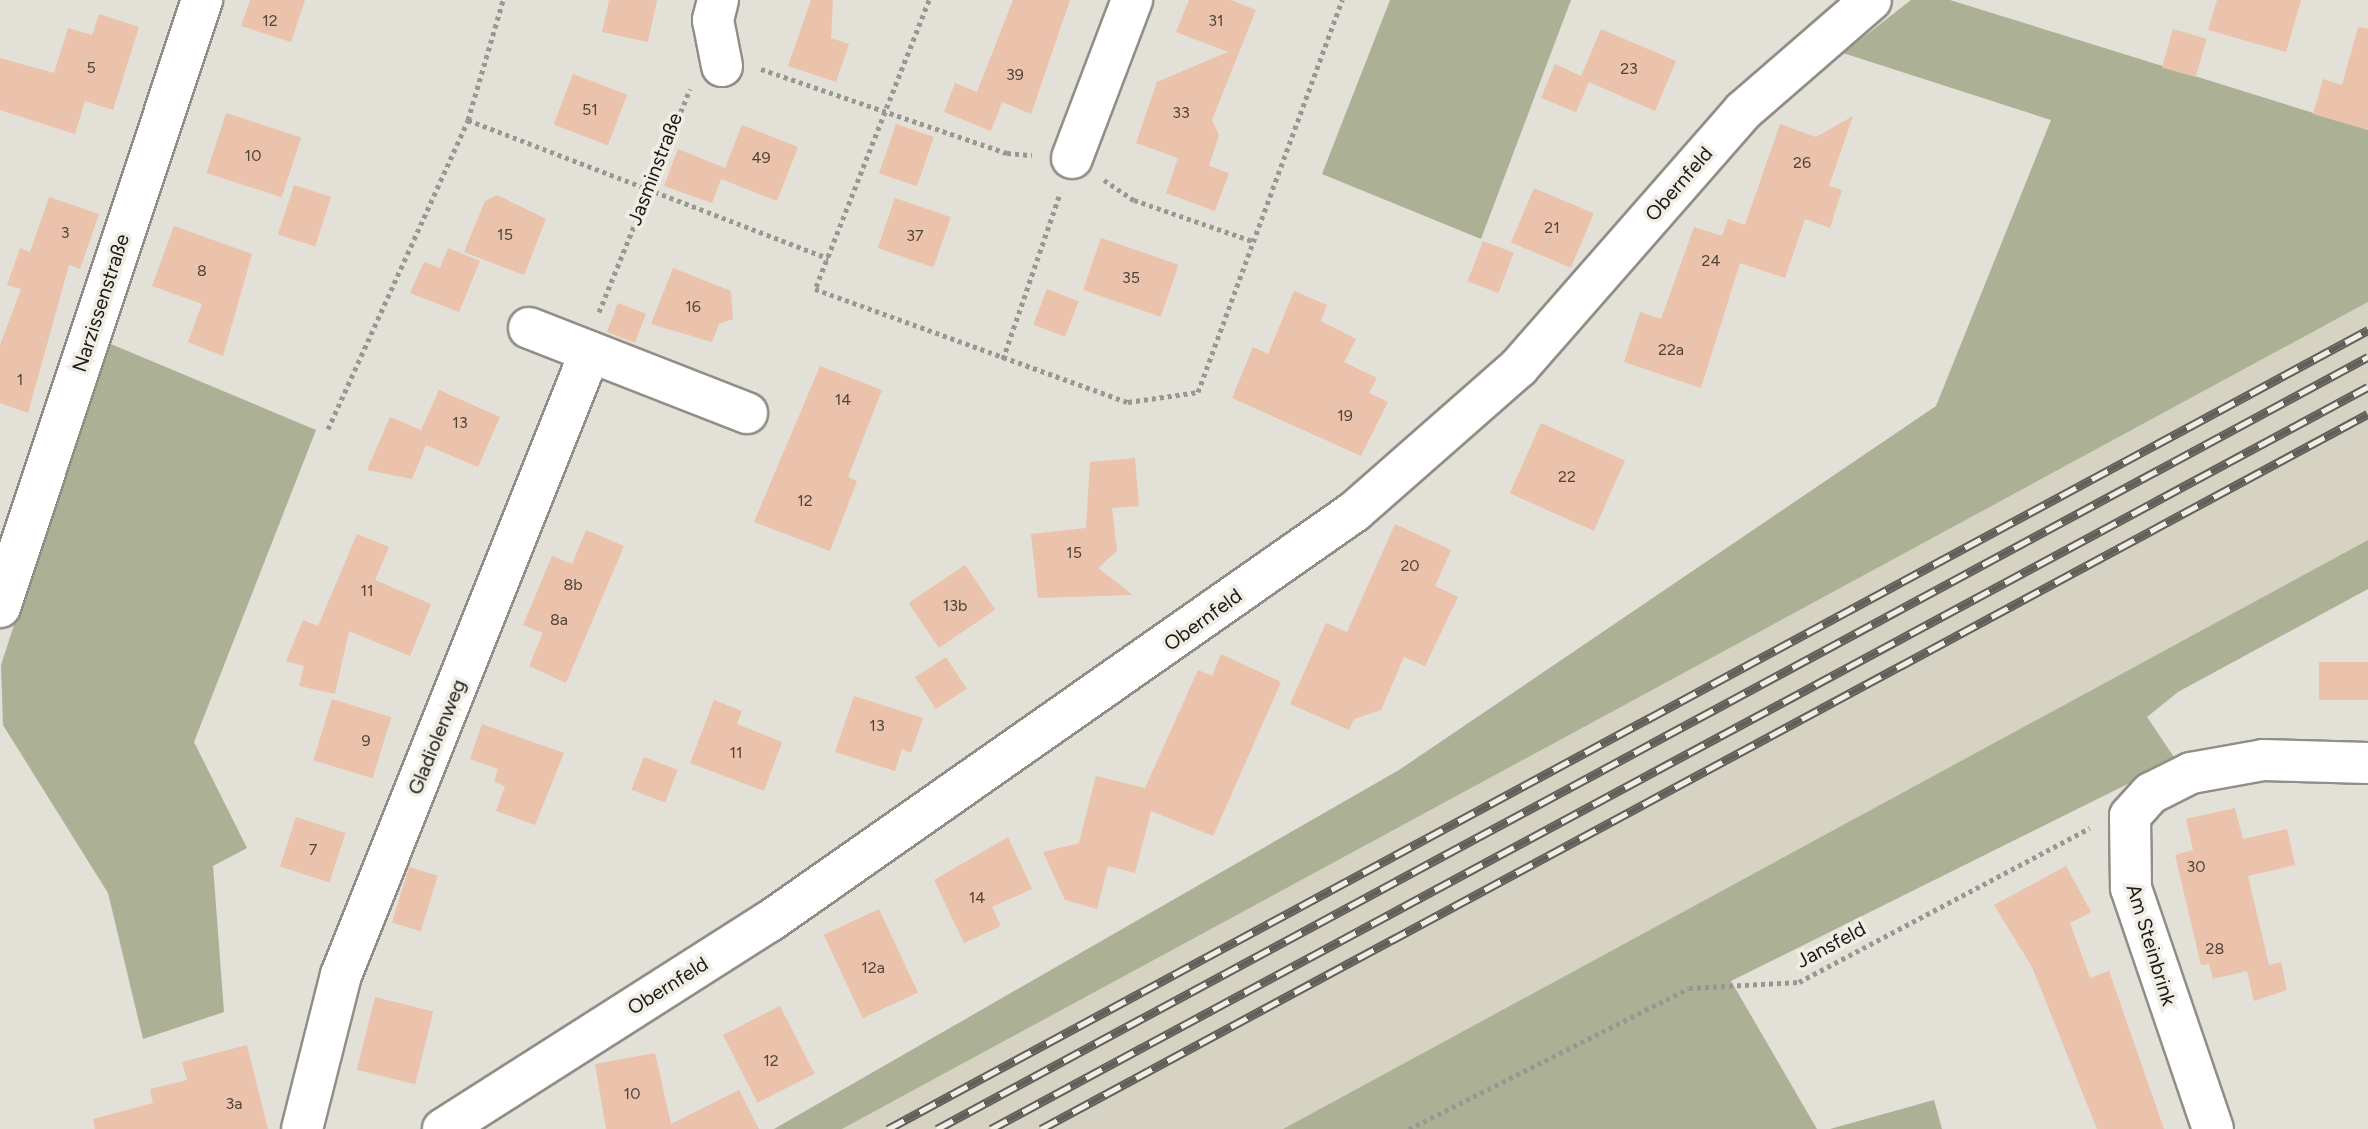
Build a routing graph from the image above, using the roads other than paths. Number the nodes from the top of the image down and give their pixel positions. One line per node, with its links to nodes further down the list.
1 (202, 0): 10 (street, Narzissenstraße)
2 (718, 0): 5 (street)
3 (1132, 0): 6 (street)
4 (1871, 0): 13 (street, Obernfeld)
5 (722, 66)
6 (1072, 158)
7 (529, 328): 8 (street)
8 (590, 352): 9 (street); 12 (street, Gladiolenweg)
9 (747, 413)
10 (0, 607)
11 (2368, 763): 14 (street, Am Steinbrink)
12 (302, 1129)
13 (443, 1129)
14 (2213, 1129)

